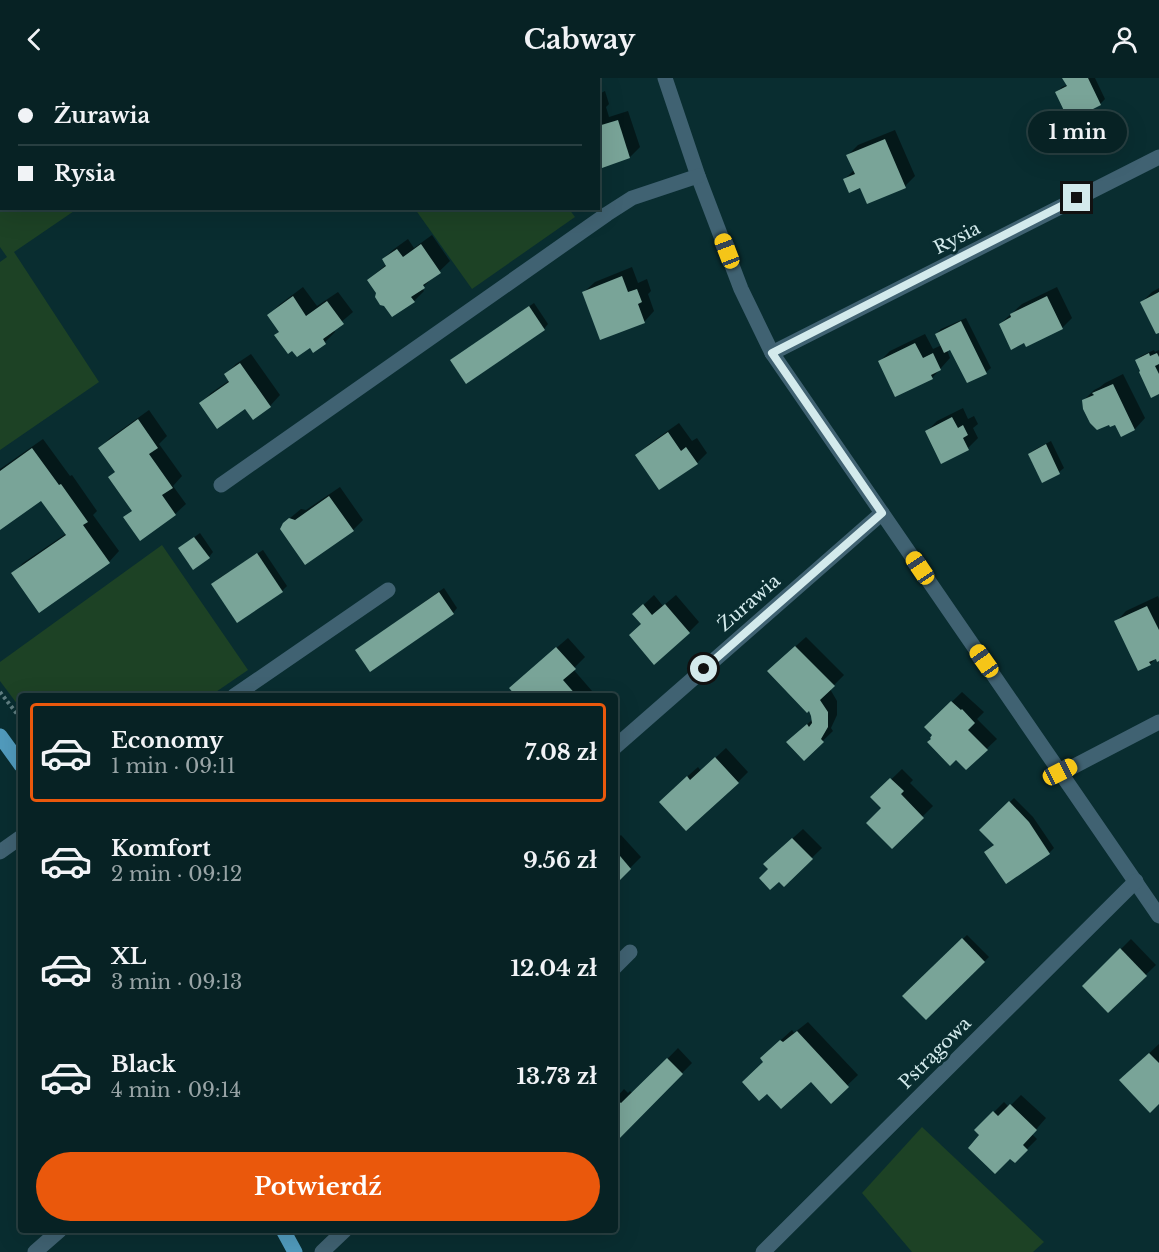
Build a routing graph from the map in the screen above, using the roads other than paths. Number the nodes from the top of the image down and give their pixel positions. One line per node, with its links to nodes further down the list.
1 (665, 78): 3 (street)
2 (1159, 157): 4 (street, Rysia)
3 (698, 176): 4 (street); 5 (street)
4 (772, 353): 6 (street)
5 (221, 484)
6 (882, 513): 11 (street, Żurawia); 13 (street)
7 (388, 590): 8 (street)
8 (238, 693)
9 (1159, 722): 13 (street)
10 (0, 736): 12 (main road)
11 (618, 744)
12 (18, 761)
13 (1060, 772): 16 (street)
14 (18, 839): 15 (street)
15 (0, 852)
16 (1136, 881): 17 (street); 26 (street, Pstrągowa)
17 (1159, 916)
18 (630, 952): 19 (street)
19 (618, 965)
20 (57, 1233): 23 (street)
21 (285, 1233): 24 (main road)
22 (342, 1233): 25 (street)
23 (35, 1252)
24 (295, 1252)
25 (322, 1252)
26 (763, 1252)

